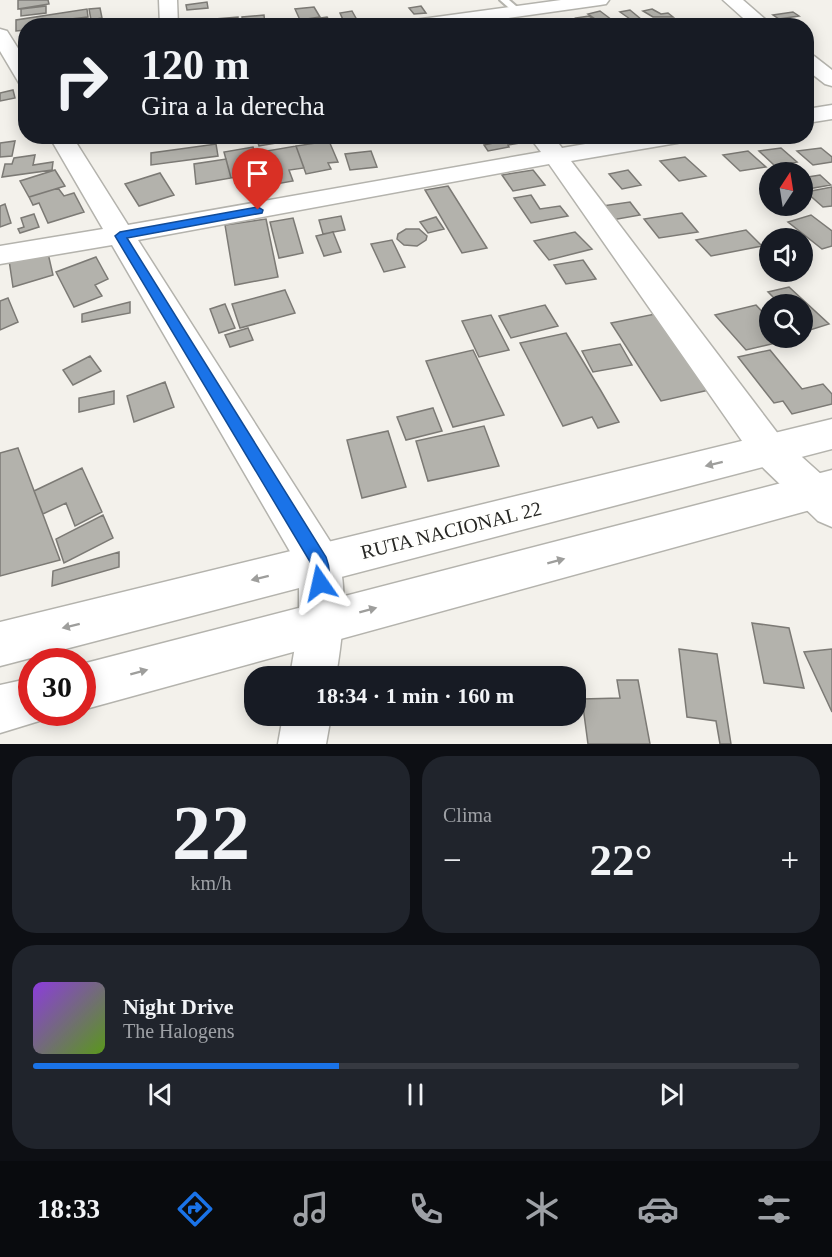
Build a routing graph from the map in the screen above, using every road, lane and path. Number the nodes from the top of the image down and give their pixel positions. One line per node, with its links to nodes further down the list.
1 (168, 0): 7 (main road)
2 (504, 0): 5 (lane)
3 (600, 0): 5 (main road)
4 (732, 0): 8 (main road)
5 (519, 12): 6 (main road)
6 (453, 17)
7 (169, 18)
8 (754, 18)
9 (0, 35): 10 (main road)
10 (18, 66)
11 (814, 66): 14 (main road)
12 (18, 76): 13 (main road)
13 (0, 77)
14 (832, 80)
15 (832, 112): 16 (main road)
16 (814, 115)
17 (65, 144): 20 (main road)
18 (575, 144): 19 (main road)
19 (549, 146): 20 (main road); 23 (main road)
20 (120, 236): 21 (main road); 25 (main road)
21 (0, 255)
22 (832, 434): 23 (main road, RUTA NACIONAL 22)
23 (769, 450): 24 (main road); 25 (main road, RUTA NACIONAL 22, one-way to 25)
24 (827, 496): 26 (main road, one-way to 24)
25 (320, 563): 26 (main road); 27 (main road, RUTA NACIONAL 22, one-way to 27)
26 (321, 623): 28 (main road); 29 (main road, one-way to 26)
27 (0, 644)
28 (315, 666)
29 (96, 683)
30 (18, 704): 31 (main road)
31 (0, 709)
32 (305, 726): 33 (main road)
33 (302, 744)

